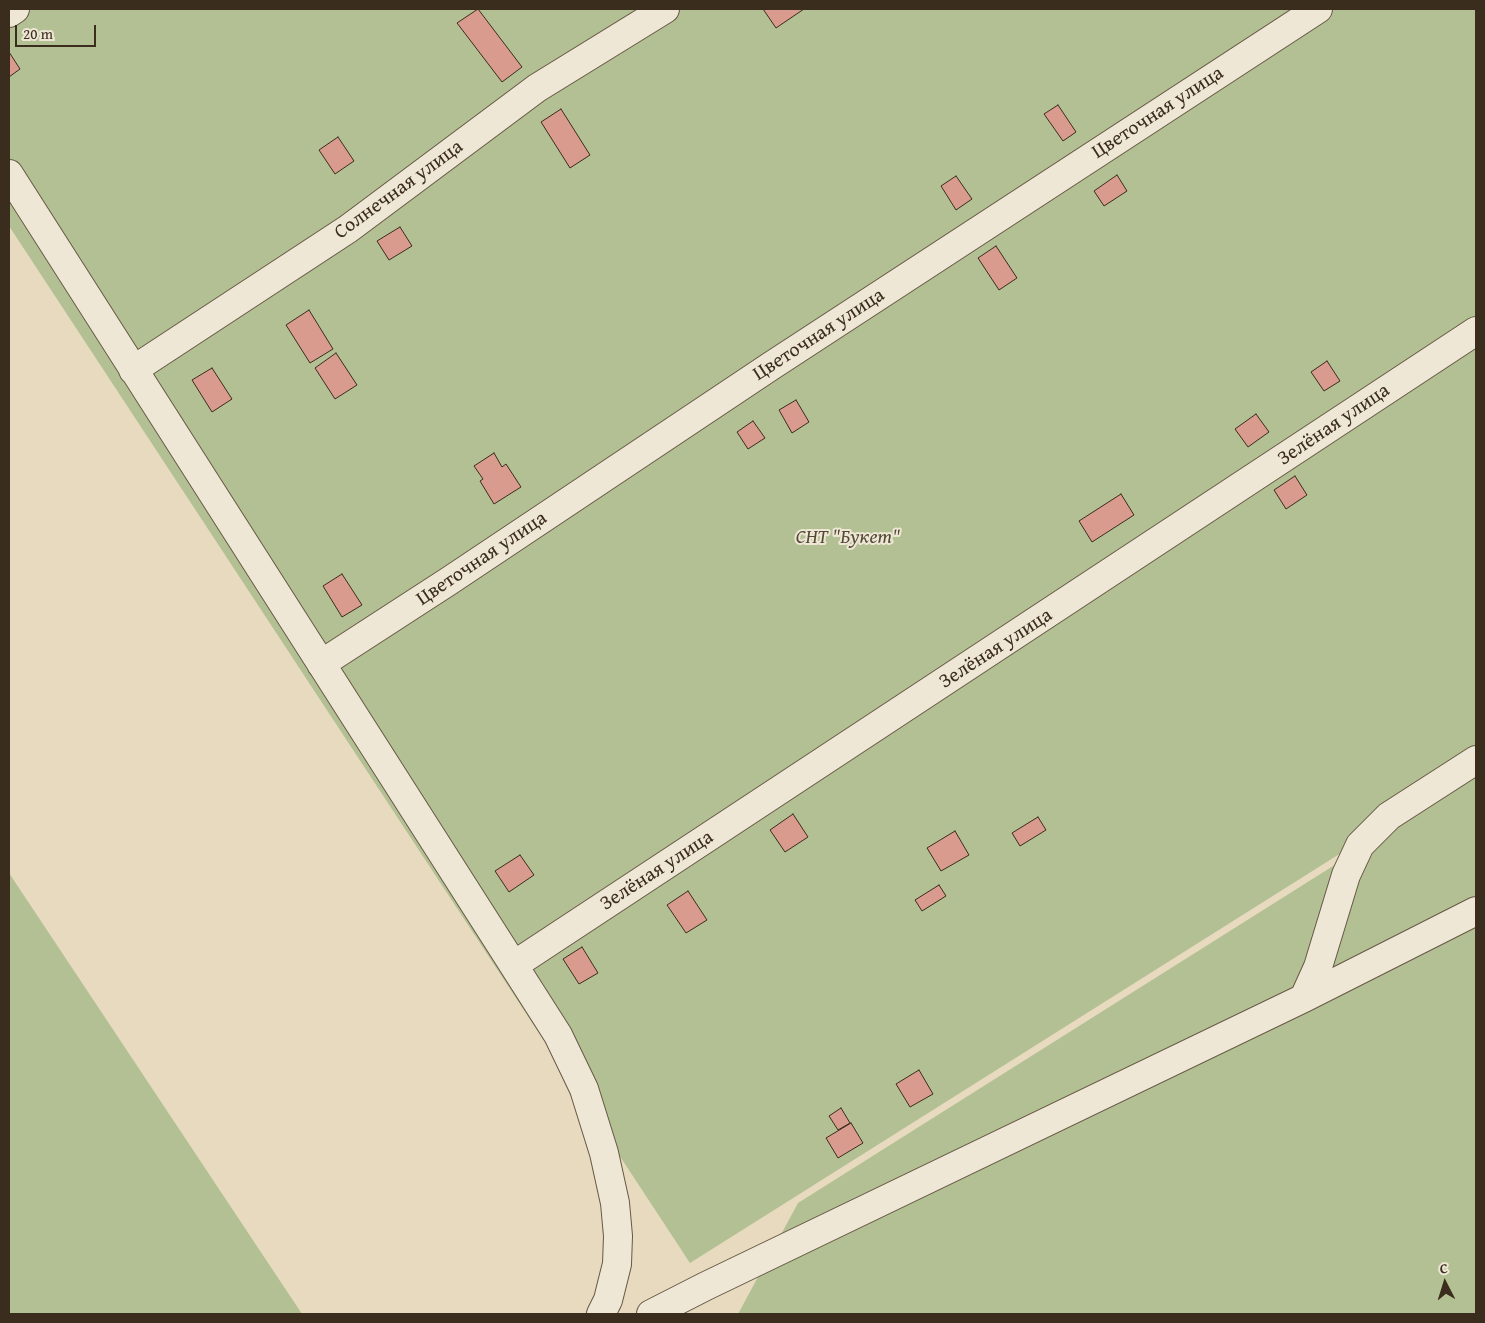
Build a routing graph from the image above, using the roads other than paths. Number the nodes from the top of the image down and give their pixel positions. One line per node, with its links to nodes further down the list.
1 (15, 9): 4 (street)
2 (665, 9): 7 (street, Солнечная улица)
3 (1318, 9): 8 (street, Цветочная улица)
4 (9, 13)
5 (9, 174): 7 (street)
6 (1476, 331): 11 (street, Зелёная улица)
7 (133, 370): 8 (street)
8 (321, 664): 11 (street)
9 (1476, 760): 12 (street)
10 (1476, 911): 12 (street)
11 (514, 965): 13 (street)
12 (1304, 998): 14 (street)
13 (601, 1314)
14 (651, 1314)

